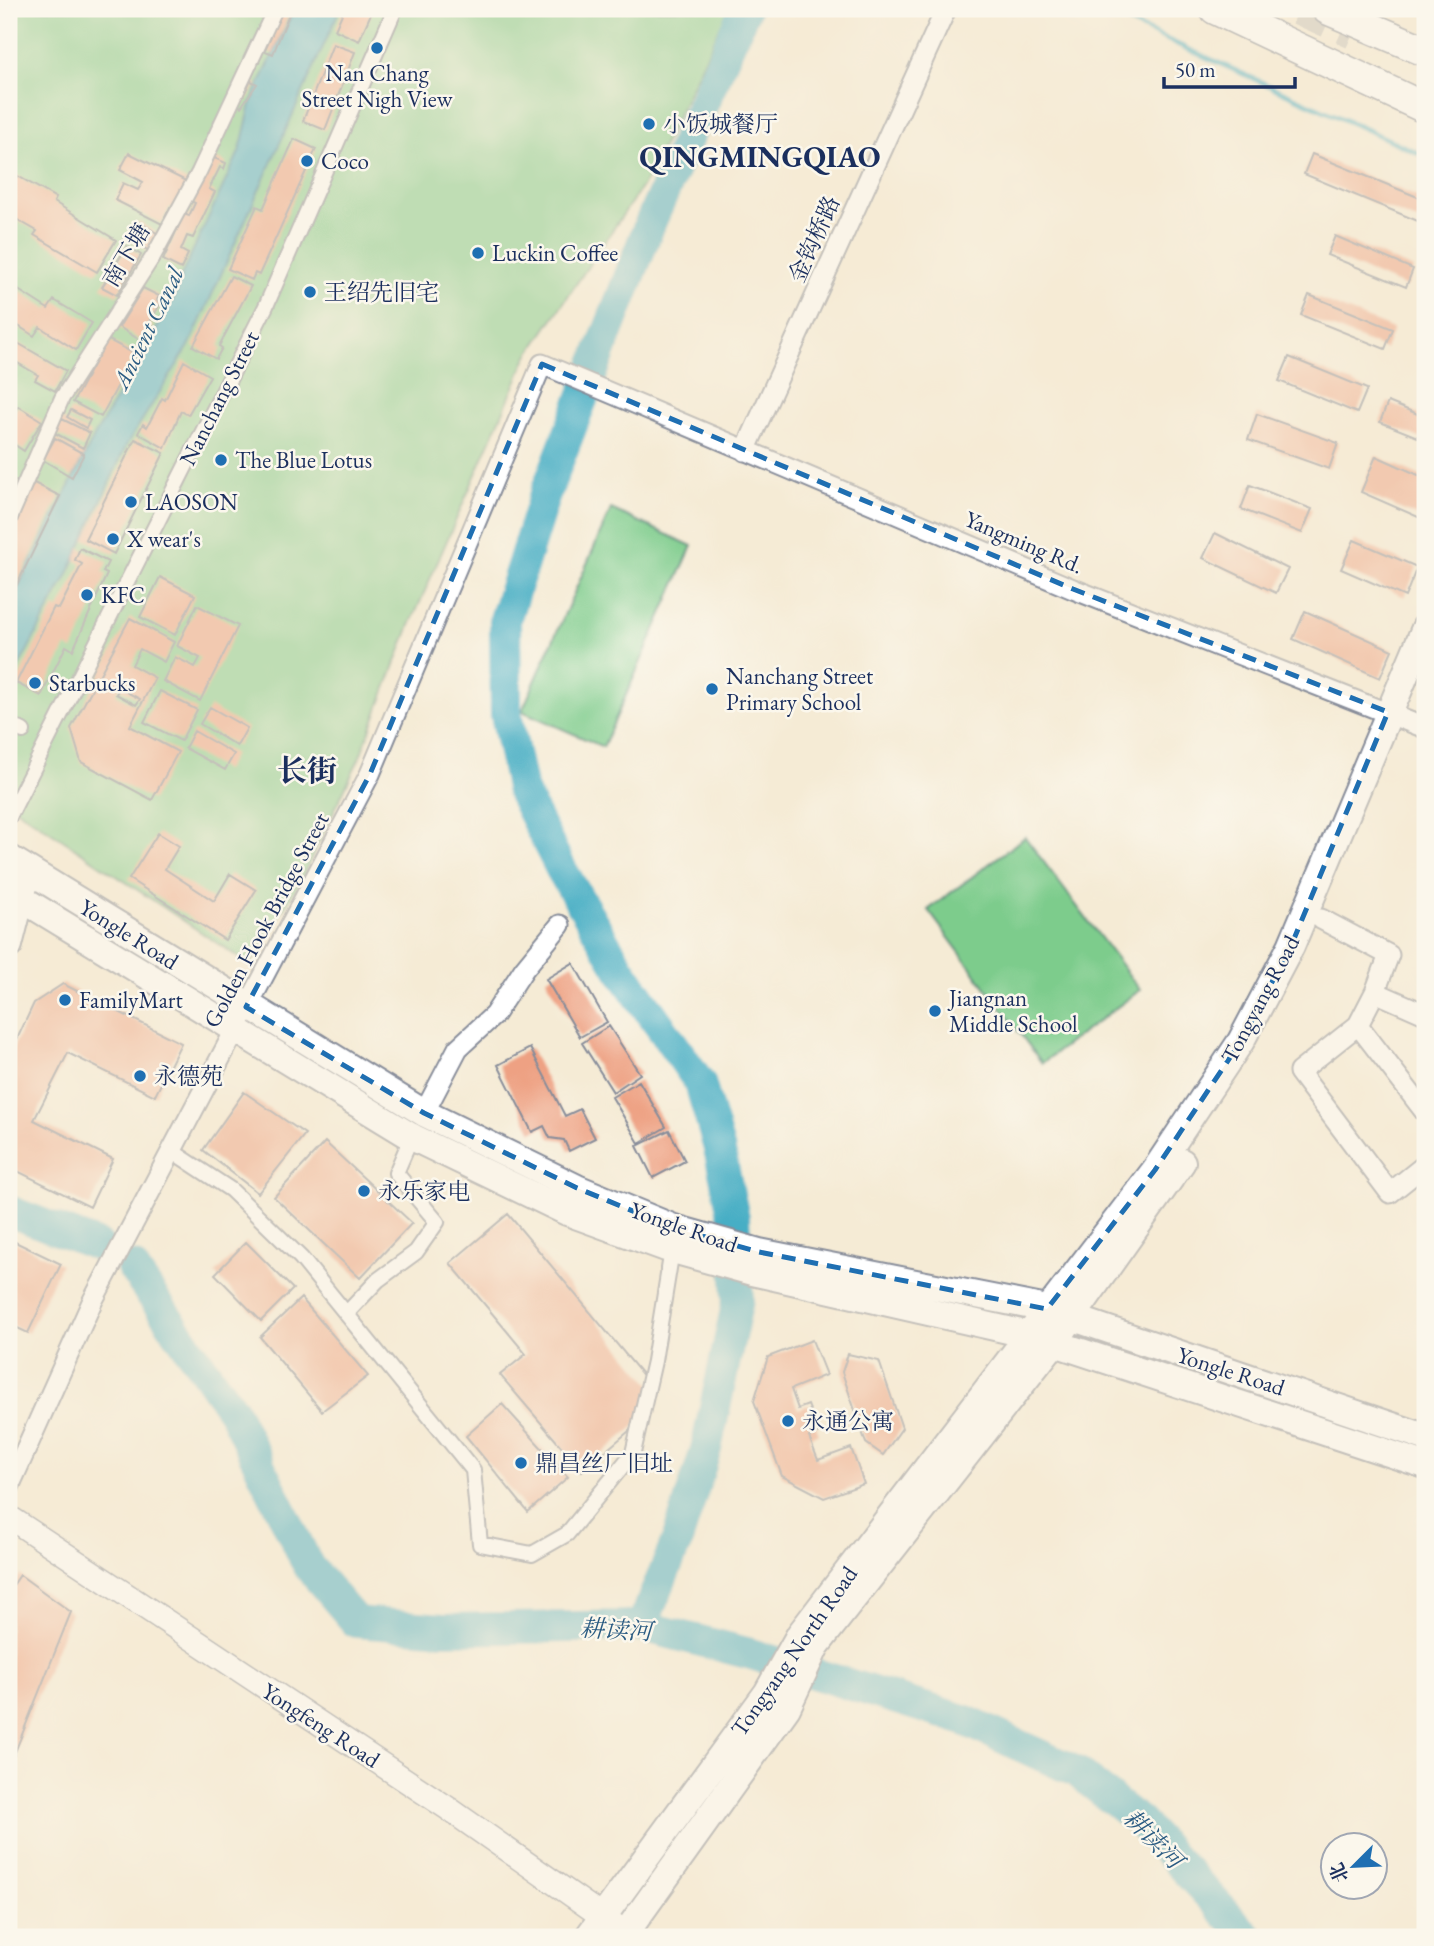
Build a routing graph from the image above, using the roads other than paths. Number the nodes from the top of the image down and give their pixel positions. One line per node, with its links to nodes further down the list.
1 (275, 9): 10 (street, 南下塘)
2 (395, 9): 16 (street, Nanchang Street)
3 (946, 9): 9 (street, 金钩桥路)
4 (1214, 9): 7 (main road)
5 (1327, 9): 6 (main road)
6 (1425, 51)
7 (1425, 108)
8 (561, 371): 9 (street, Yangming Rd.); 24 (street, Golden Hook Bridge Street)
9 (745, 451): 13 (street, Yangming Rd.)
10 (9, 520)
11 (1425, 628): 13 (main road, Tongyang Road)
12 (1425, 671): 13 (main road, Tongyang Road)
13 (1406, 719): 19 (main road, Tongyang Road); 34 (main road, Tongyang Road)
14 (9, 724): 15 (street)
15 (23, 731)
16 (9, 817)
17 (18, 864): 18 (main road); 24 (main road, Yongle Road)
18 (13, 895): 21 (main road); 24 (main road, Yongle Road)
19 (1321, 919): 22 (street); 34 (main road, Tongyang Road)
20 (560, 925): 27 (street)
21 (9, 945)
22 (1375, 992): 23 (street); 25 (street)
23 (1425, 1014)
24 (241, 1018): 27 (main road, Yongle Road); 28 (main road, Yongle Road); 29 (street, Golden Hook Bridge Street)
25 (1357, 1025): 26 (street); 30 (street)
26 (1425, 1112)
27 (424, 1113): 28 (street); 31 (main road, Yongle Road)
28 (412, 1137): 31 (main road, Yongle Road); 33 (street)
29 (172, 1152): 33 (street); 38 (street, Golden Hook Bridge Street)
30 (1425, 1165)
31 (688, 1247): 32 (main road, Yongle Road); 33 (street)
32 (746, 1260): 34 (main road, Yongle Road); 35 (main road, Yongle Road)
33 (346, 1314)
34 (1059, 1314): 35 (main road, Tongyang Road); 36 (main road, Yongle Road)
35 (1042, 1339): 37 (main road, Yongle Road); 40 (main road, Tongyang North Road)
36 (1425, 1437)
37 (1425, 1465)
38 (9, 1487)
39 (9, 1517): 41 (street, Yongfeng Road)
40 (777, 1700): 41 (main road, Tongyang North Road); 42 (main road, Tongyang North Road)
41 (596, 1927): 42 (street, Yongfeng Road)
42 (627, 1936)

